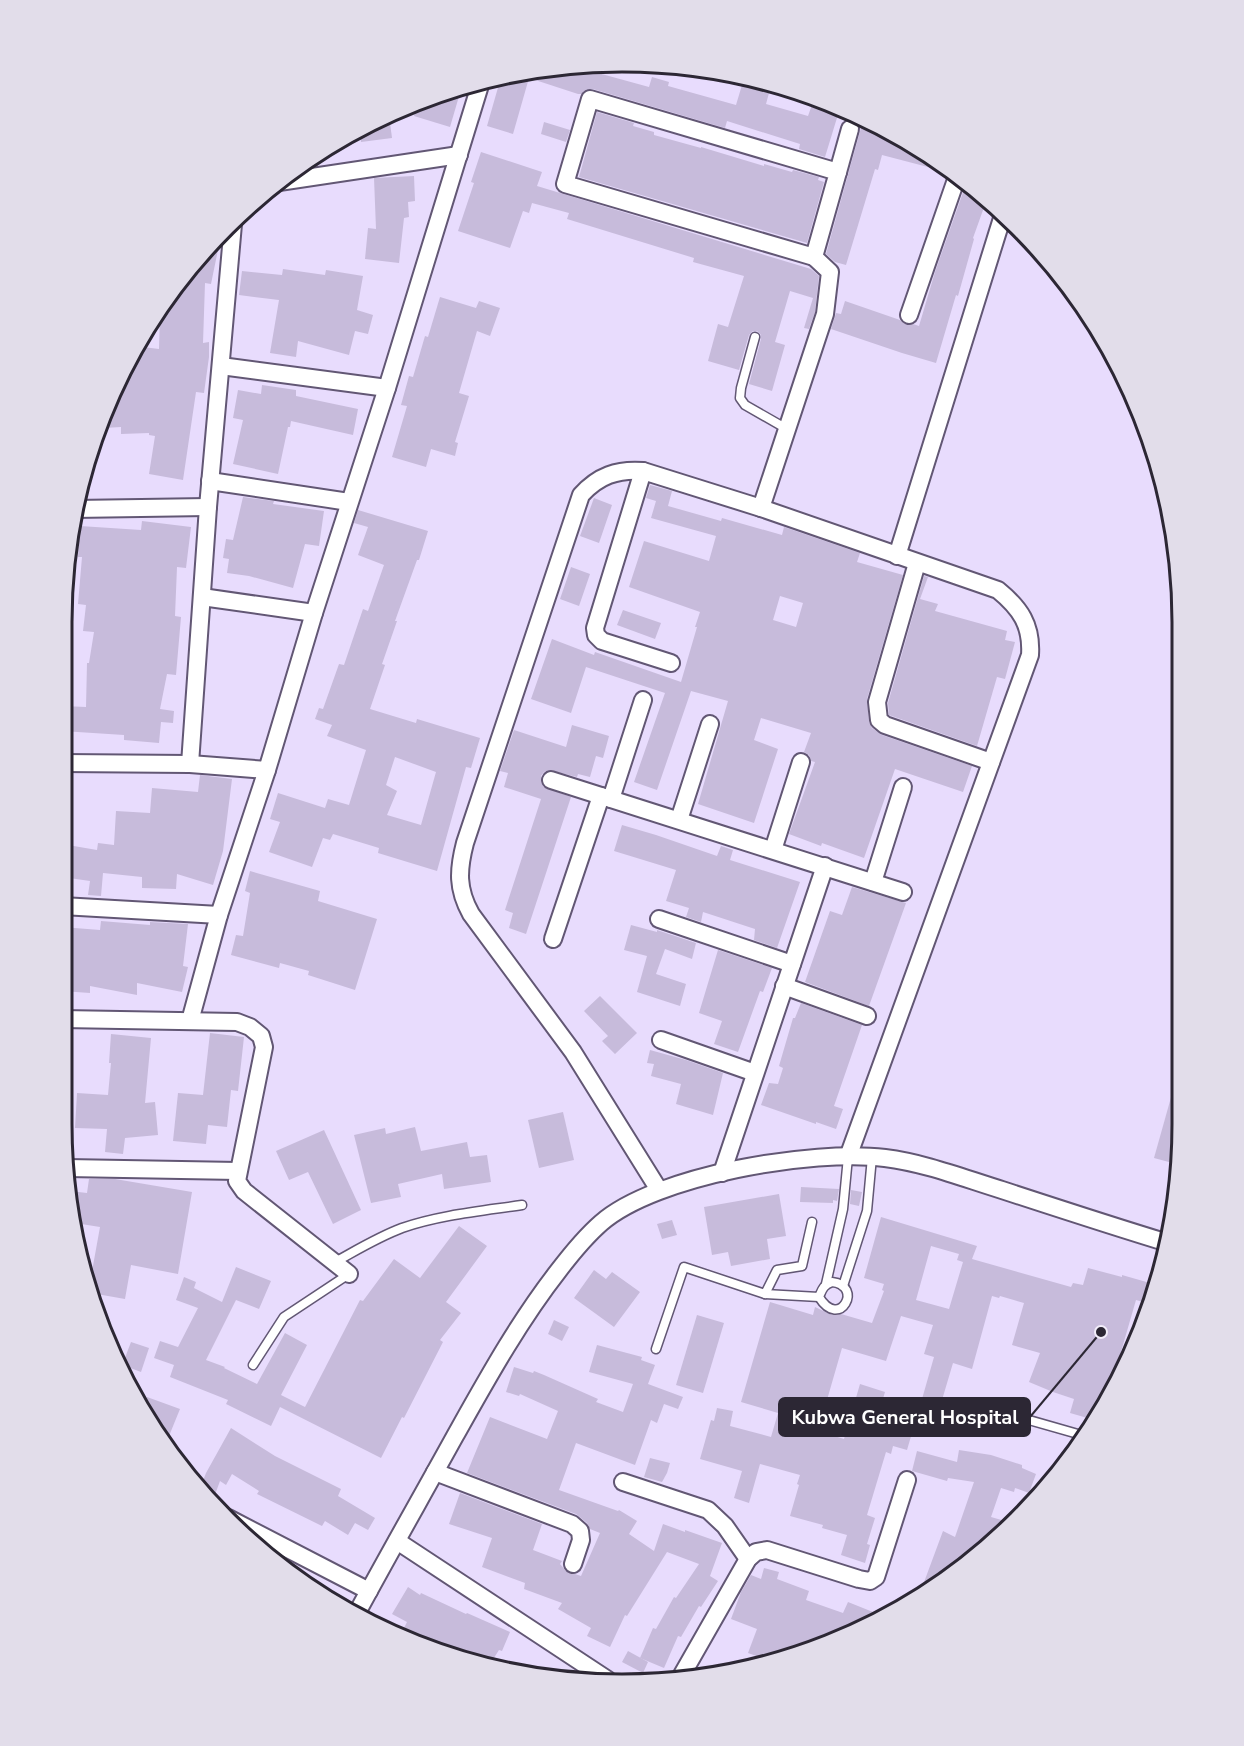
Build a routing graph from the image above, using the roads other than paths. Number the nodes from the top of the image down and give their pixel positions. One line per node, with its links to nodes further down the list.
1 (478, 92): 3 (street)
2 (850, 129): 4 (street)
3 (459, 155): 5 (street); 13 (street)
4 (838, 172): 9 (street); 9 (street)
5 (296, 179)
6 (954, 184): 10 (street)
7 (1001, 223): 21 (street)
8 (232, 234): 12 (street)
9 (814, 257): 14 (street)
10 (909, 315)
11 (755, 337): 14 (lane)
12 (221, 366): 13 (street); 16 (street)
13 (387, 388): 17 (street)
14 (787, 429): 20 (street)
15 (643, 471): 20 (street); 25 (street); 57 (street)
16 (210, 481): 17 (street); 18 (street)
17 (349, 502): 24 (street)
18 (208, 507): 19 (street); 23 (street)
19 (85, 508)
20 (761, 508): 21 (street)
21 (897, 556): 22 (street)
22 (917, 563): 29 (street); 29 (street)
23 (202, 597): 24 (street); 31 (street)
24 (314, 612): 32 (street)
25 (671, 663)
26 (643, 700): 35 (street)
27 (710, 724): 36 (street)
28 (801, 762): 37 (street)
29 (991, 762): 52 (street)
30 (72, 763): 31 (street)
31 (190, 764): 32 (street)
32 (267, 770): 42 (street)
33 (550, 780): 35 (street)
34 (903, 787): 39 (street)
35 (606, 797): 36 (street); 44 (street)
36 (679, 820): 37 (street)
37 (773, 850): 38 (street)
38 (825, 866): 39 (street); 45 (street)
39 (873, 882): 40 (street)
40 (903, 892)
41 (72, 907): 42 (street)
42 (219, 915): 49 (street)
43 (659, 919): 45 (street)
44 (553, 939)
45 (792, 964): 46 (street)
46 (784, 986): 47 (street); 51 (street)
47 (867, 1016)
48 (72, 1019): 49 (street)
49 (190, 1021): 55 (street)
50 (661, 1040): 51 (street)
51 (754, 1073): 56 (street)
52 (848, 1157): 53 (street); 56 (street); 63 (lane)
53 (872, 1157): 60 (street); 64 (lane)
54 (74, 1168): 55 (street)
55 (238, 1171): 61 (street)
56 (722, 1173): 57 (street)
57 (659, 1190): 71 (street)
58 (522, 1204): 61 (lane)
59 (812, 1222): 65 (lane)
60 (1159, 1240)
61 (334, 1262): 62 (street)
62 (349, 1274): 68 (lane)
63 (826, 1284): 64 (lane); 66 (lane)
64 (843, 1286): 66 (lane)
65 (765, 1294): 66 (lane); 67 (lane)
66 (819, 1298)
67 (656, 1349)
68 (253, 1365)
69 (1001, 1412): 70 (lane)
70 (1076, 1434)
71 (435, 1472): 75 (street); 77 (street)
72 (907, 1480): 76 (street)
73 (623, 1482): 76 (street)
74 (250, 1529): 78 (street)
75 (397, 1541): 78 (street); 81 (street)
76 (748, 1559): 80 (street)
77 (573, 1564)
78 (369, 1591): 79 (street)
79 (360, 1607)
80 (685, 1670)
81 (584, 1673)

